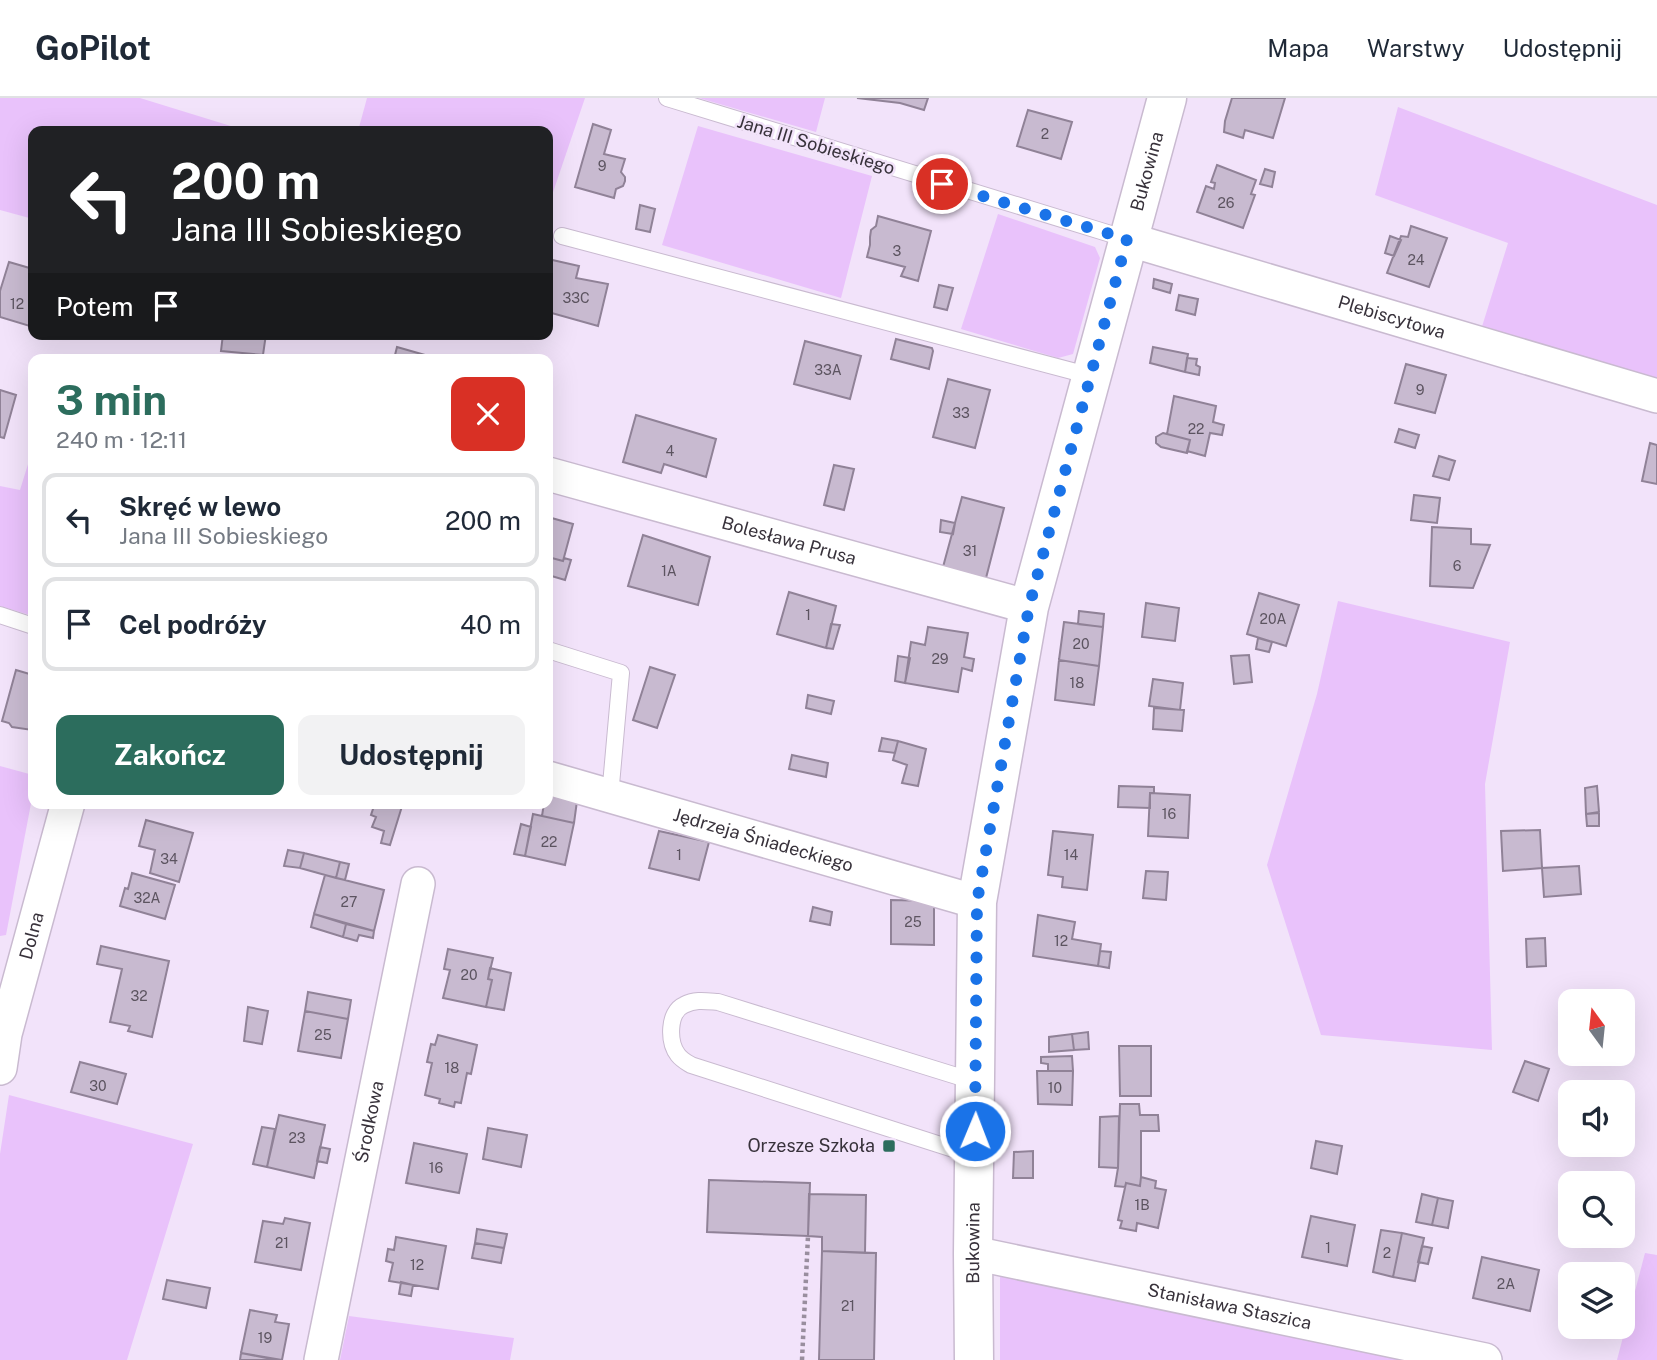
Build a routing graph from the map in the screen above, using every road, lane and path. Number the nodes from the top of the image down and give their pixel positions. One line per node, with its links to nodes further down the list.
1 (667, 98): 4 (lane, Jana III Sobieskiego)
2 (1167, 98): 4 (street, Bukowina)
3 (562, 236): 5 (lane)
4 (1127, 239): 5 (street, Bukowina); 6 (street, Plebiscytowa)
5 (1091, 376): 8 (street, Bukowina)
6 (1657, 396)
7 (553, 475): 8 (street, Bolesława Prusa)
8 (1029, 607): 16 (street, Bukowina)
9 (0, 615): 10 (lane)
10 (28, 624)
11 (553, 652): 13 (lane)
12 (553, 779): 13 (street, Jędrzeja Śniadeckiego)
13 (610, 796): 16 (street, Jędrzeja Śniadeckiego)
14 (66, 809): 17 (street, Dolna)
15 (418, 884): 22 (street, Środkowa)
16 (977, 902): 18 (street, Bukowina)
17 (0, 1068)
18 (976, 1082): 19 (street, Bukowina); 19 (lane)
19 (975, 1156): 21 (street, Bukowina)
20 (808, 1236): 23 (path)
21 (973, 1253): 24 (street, Bukowina); 25 (street, Stanisława Staszica)
22 (321, 1360)
23 (802, 1360)
24 (974, 1360)
25 (1485, 1360)

